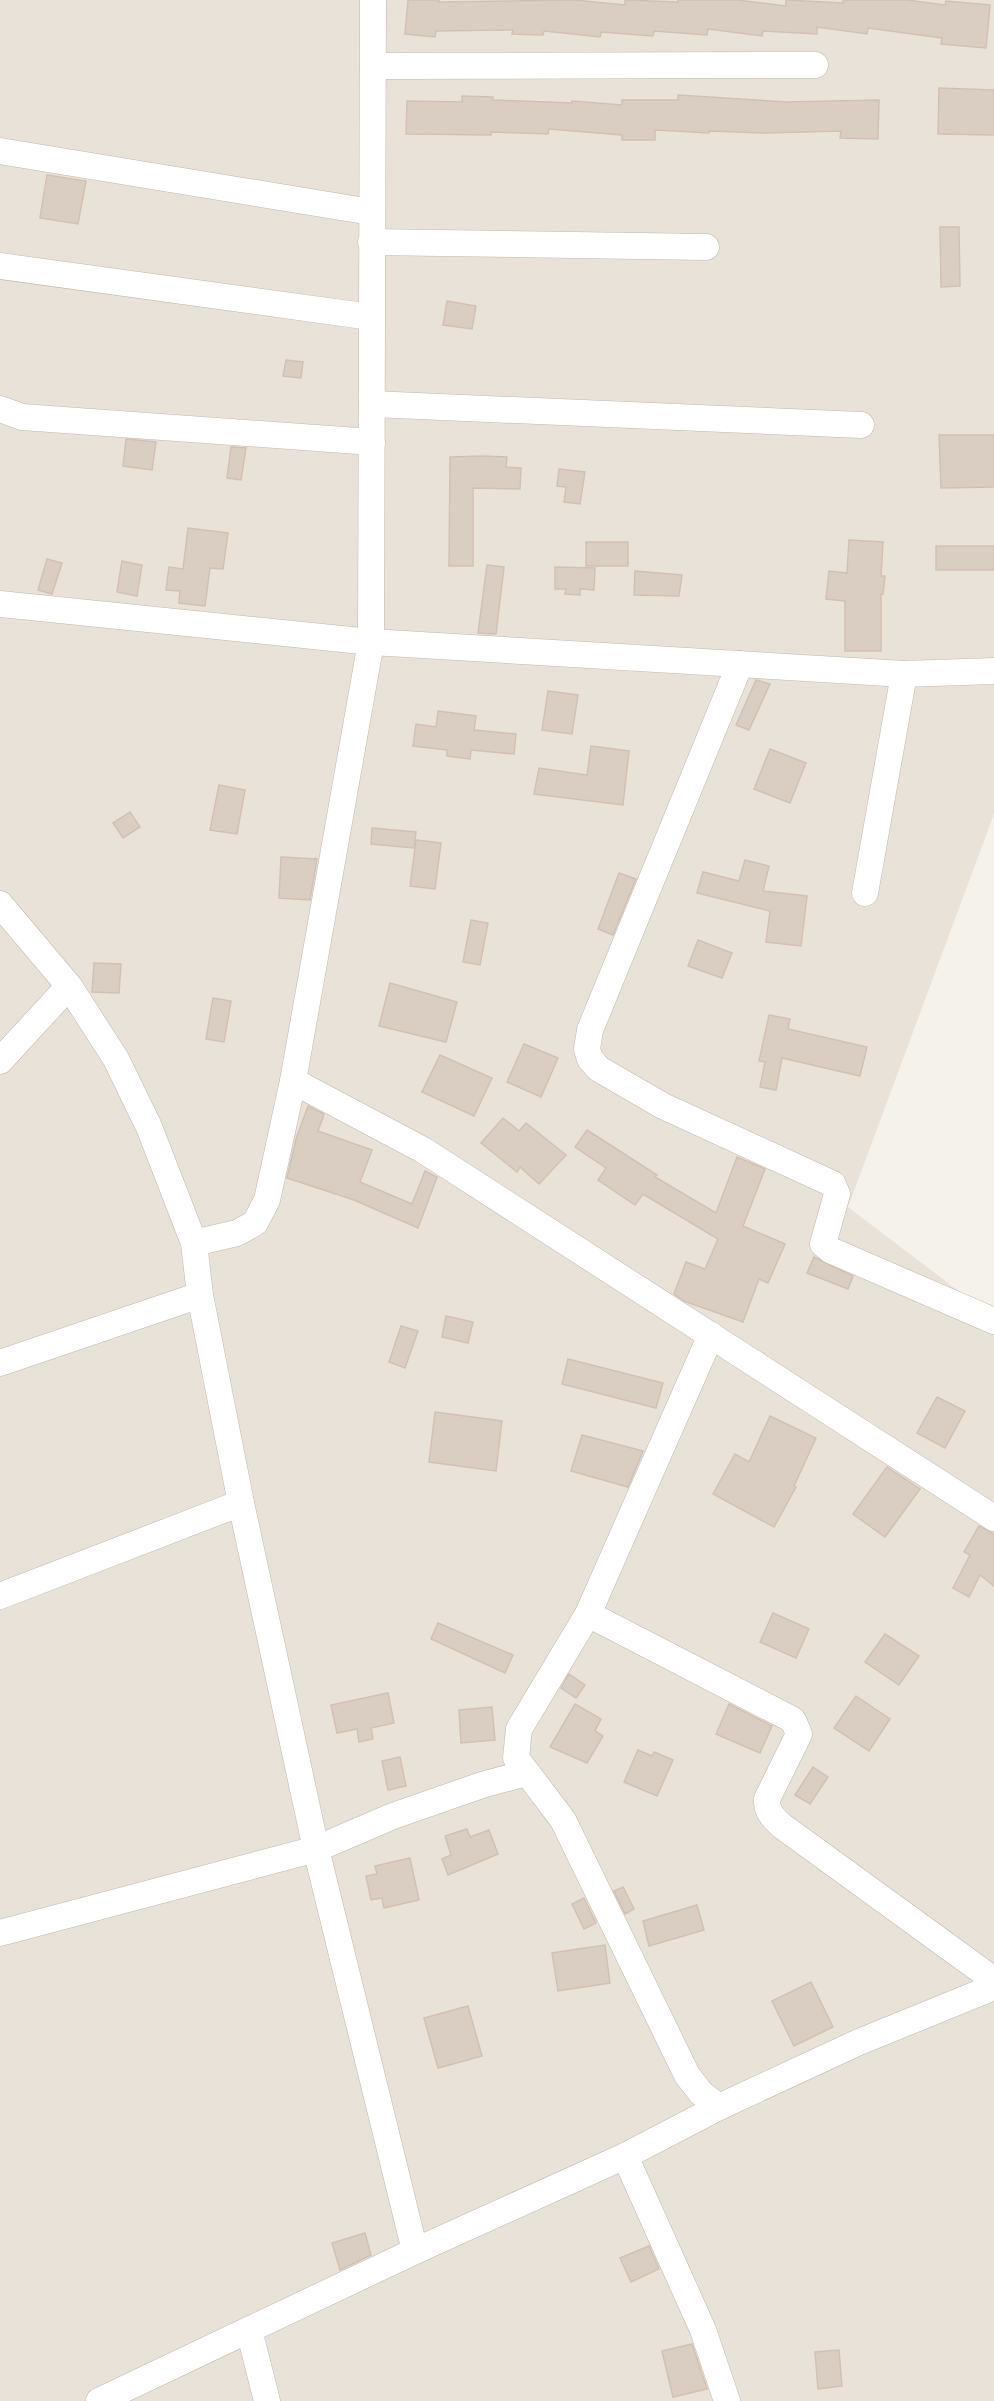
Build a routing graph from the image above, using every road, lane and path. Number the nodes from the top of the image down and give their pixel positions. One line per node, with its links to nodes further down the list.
1 (373, 0): 3 (street)
2 (815, 65): 3 (street)
3 (372, 66): 5 (street)
4 (0, 151): 5 (street)
5 (371, 212): 6 (street)
6 (371, 242): 7 (street); 9 (street)
7 (706, 247)
8 (0, 266): 9 (street)
9 (371, 317): 10 (street)
10 (372, 404): 12 (street); 13 (street)
11 (0, 409): 13 (street)
12 (861, 425)
13 (372, 442): 15 (street)
14 (0, 604): 15 (street)
15 (371, 642): 16 (street); 23 (street)
16 (740, 664): 18 (street); 26 (street)
17 (994, 671): 18 (street)
18 (903, 674): 19 (street)
19 (865, 893)
20 (0, 904): 21 (street)
21 (69, 986): 22 (street); 24 (street)
22 (0, 1061)
23 (292, 1081): 24 (street); 27 (street)
24 (194, 1243): 25 (street)
25 (200, 1295): 28 (street); 29 (street)
26 (994, 1321)
27 (711, 1335): 30 (street); 32 (street)
28 (0, 1364)
29 (241, 1503): 31 (street); 34 (street)
30 (994, 1518)
31 (0, 1596)
32 (588, 1614): 33 (street); 36 (street)
33 (526, 1773): 34 (street); 38 (street)
34 (316, 1849): 35 (street); 40 (street)
35 (0, 1933)
36 (994, 1980)
37 (994, 1988): 38 (street)
38 (719, 2107): 39 (street)
39 (625, 2156): 40 (street); 44 (street)
40 (415, 2251): 41 (street)
41 (249, 2330): 42 (street); 43 (street)
42 (99, 2401)
43 (267, 2401)
44 (727, 2401)

